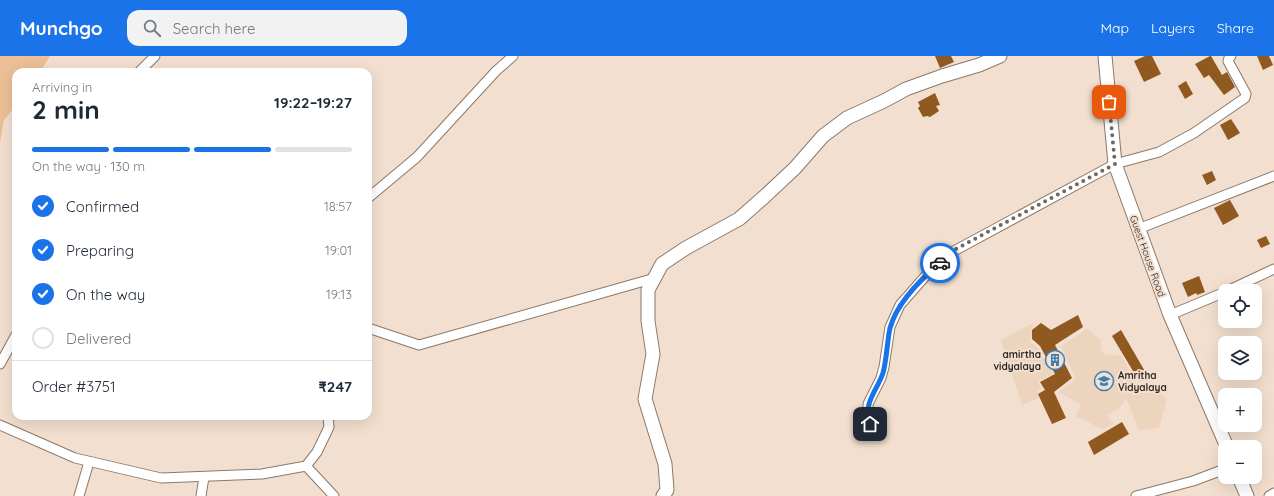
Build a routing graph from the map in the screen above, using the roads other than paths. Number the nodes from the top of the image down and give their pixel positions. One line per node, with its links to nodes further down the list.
1 (155, 56): 7 (street)
2 (513, 56): 10 (street)
3 (1000, 56): 6 (main road)
4 (1105, 56): 8 (main road, Guest House Road)
5 (1231, 56): 8 (street)
6 (978, 61): 13 (main road)
7 (145, 68)
8 (1115, 164): 11 (main road, Guest House Road); 21 (street)
9 (1274, 176): 11 (street)
10 (372, 193)
11 (1138, 229): 16 (main road, Guest House Road)
12 (1274, 269): 14 (street)
13 (655, 278): 17 (street); 33 (main road)
14 (1243, 284)
15 (1218, 295): 16 (street)
16 (1170, 315): 23 (main road, Guest House Road)
17 (372, 329)
18 (12, 342): 19 (street)
19 (0, 364)
20 (328, 420): 25 (street)
21 (870, 424)
22 (0, 425): 24 (street)
23 (1224, 440)
24 (89, 462): 27 (street); 30 (street)
25 (306, 466): 27 (street); 32 (street)
26 (1218, 472): 34 (street)
27 (204, 477): 31 (street)
28 (1242, 484): 35 (main road)
29 (1274, 494): 36 (street)
30 (79, 496)
31 (201, 496)
32 (334, 496)
33 (663, 496)
34 (1136, 496)
35 (1247, 496)
36 (1269, 496)

